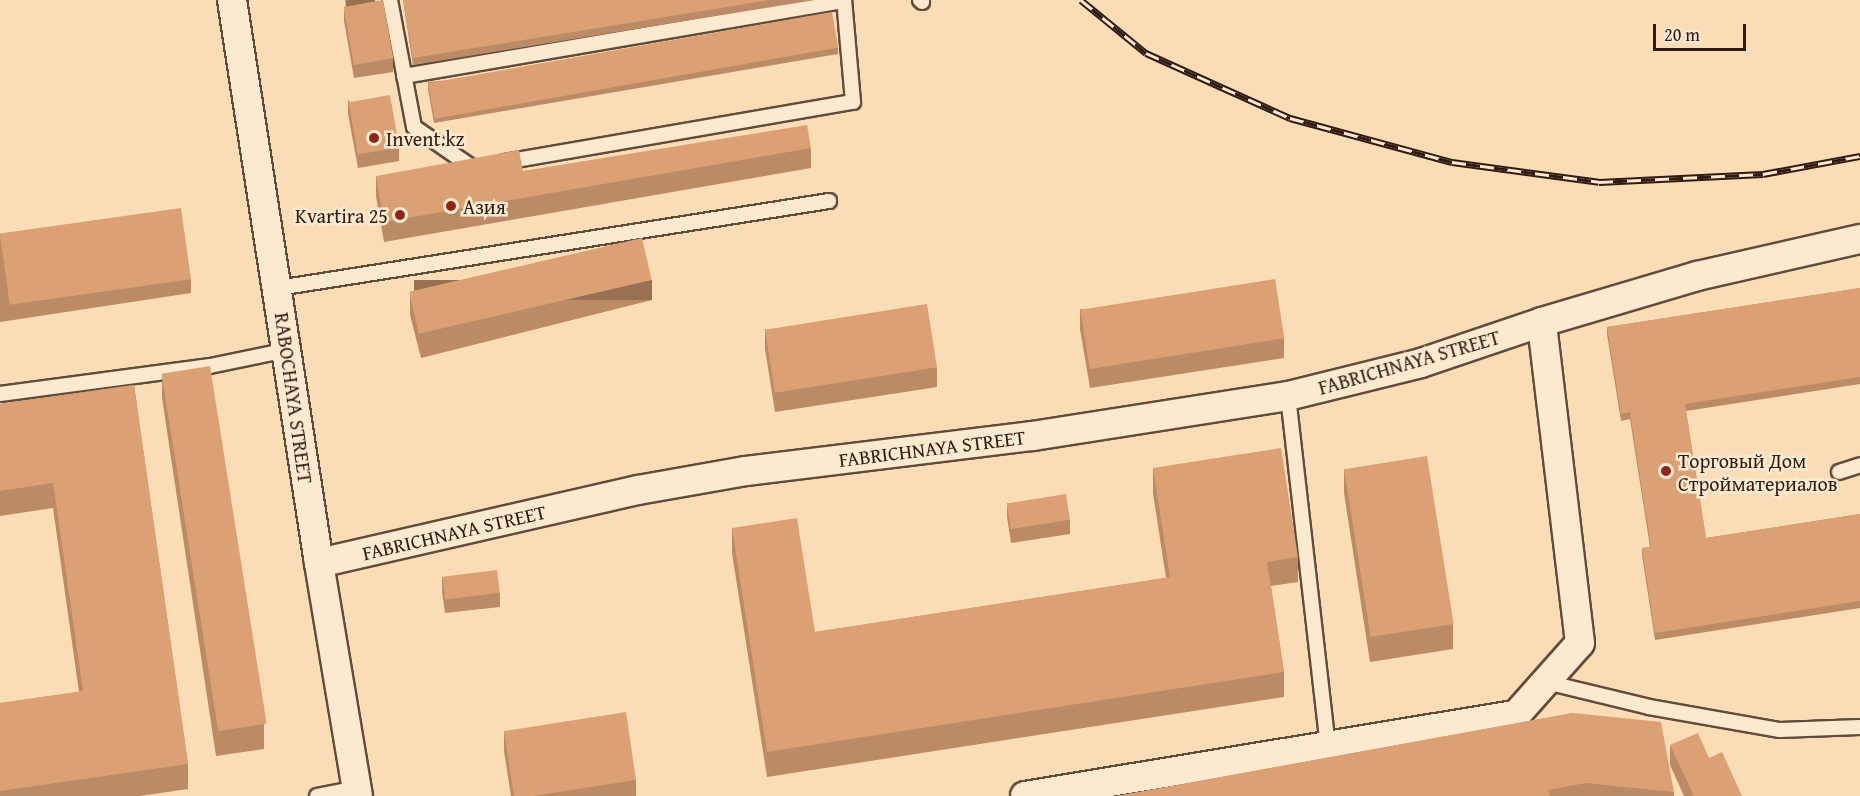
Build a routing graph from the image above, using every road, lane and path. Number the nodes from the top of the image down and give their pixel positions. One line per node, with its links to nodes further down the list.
1 (232, 0): 7 (street, RABOCHAYA STREET)
2 (390, 0): 4 (lane)
3 (844, 1): 4 (lane); 4 (lane)
4 (405, 76)
5 (829, 201): 7 (lane)
6 (1860, 239): 8 (street, FABRICHNAYA STREET)
7 (278, 288): 9 (street, RABOCHAYA STREET)
8 (1542, 322): 11 (street, FABRICHNAYA STREET); 15 (street)
9 (287, 350): 10 (lane); 14 (street, RABOCHAYA STREET)
10 (0, 394)
11 (1288, 396): 14 (street, FABRICHNAYA STREET); 17 (lane)
12 (1860, 465): 13 (lane)
13 (1839, 472)
14 (318, 563): 18 (street, RABOCHAYA STREET)
15 (1546, 682): 16 (lane); 17 (street)
16 (1860, 727)
17 (1328, 746): 20 (street)
18 (358, 792): 19 (lane)
19 (317, 796)
20 (1025, 796)

